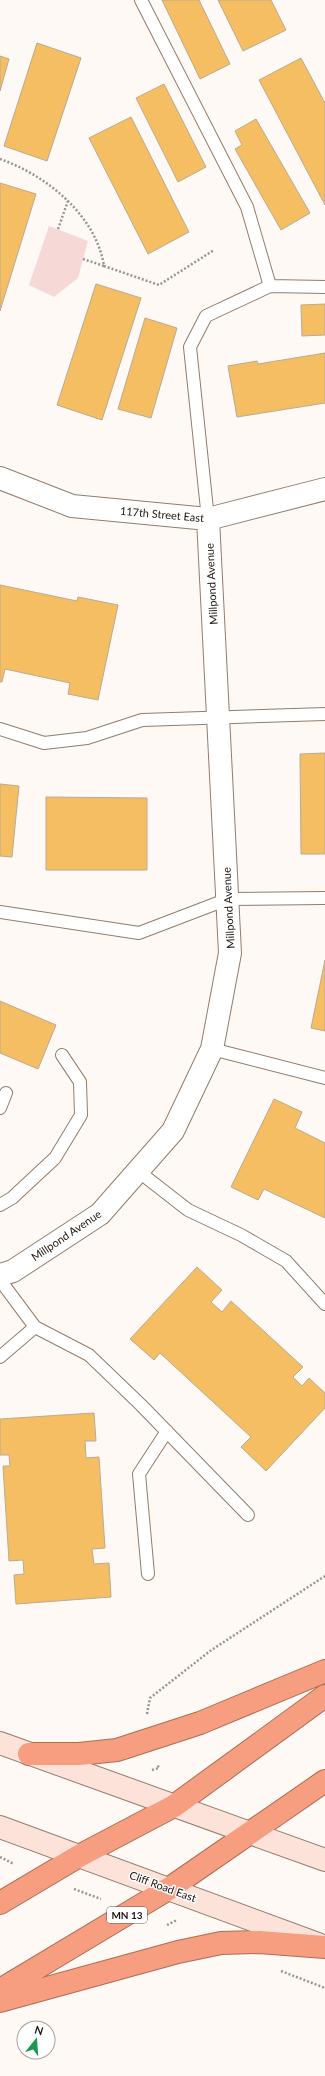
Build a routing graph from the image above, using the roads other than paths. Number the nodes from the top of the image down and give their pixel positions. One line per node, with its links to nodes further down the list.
1 (141, 0): 2 (lane)
2 (270, 286): 3 (lane); 6 (lane)
3 (325, 287)
4 (0, 478): 6 (street, 117th Street East)
5 (325, 489): 6 (street, 117th Street East)
6 (208, 519): 8 (street, Millpond Avenue)
7 (325, 714): 8 (lane)
8 (218, 717): 9 (lane); 11 (street, Millpond Avenue)
9 (0, 729)
10 (325, 898): 11 (lane)
11 (228, 899): 12 (lane); 13 (street, Millpond Avenue)
12 (0, 912)
13 (212, 1049): 15 (lane); 18 (street, Millpond Avenue)
14 (62, 1055): 19 (lane)
15 (325, 1078)
16 (6, 1093): 17 (lane)
17 (0, 1108)
18 (138, 1171): 20 (street, Millpond Avenue); 22 (lane)
19 (0, 1205)
20 (0, 1275)
21 (0, 1280): 23 (lane)
22 (325, 1304)
23 (35, 1327): 24 (lane); 25 (lane)
24 (0, 1357)
25 (167, 1432): 26 (lane); 27 (lane)
26 (248, 1515)
27 (148, 1574)
28 (325, 1671): 31 (highway)
29 (325, 1696): 33 (highway)
30 (0, 1743): 31 (main road)
31 (29, 1754): 33 (main road)
32 (325, 1781): 35 (highway, MN 13)
33 (174, 1806): 35 (main road); 36 (highway)
34 (0, 1827): 36 (main road, Cliff Road East)
35 (250, 1833): 37 (main road); 38 (highway, MN 13)
36 (79, 1856): 38 (main road, Cliff Road East); 39 (highway)
37 (325, 1860)
38 (170, 1888): 40 (main road, Cliff Road East); 41 (highway, MN 13)
39 (0, 1903)
40 (325, 1947): 42 (highway)
41 (0, 1990)
42 (0, 2000)

